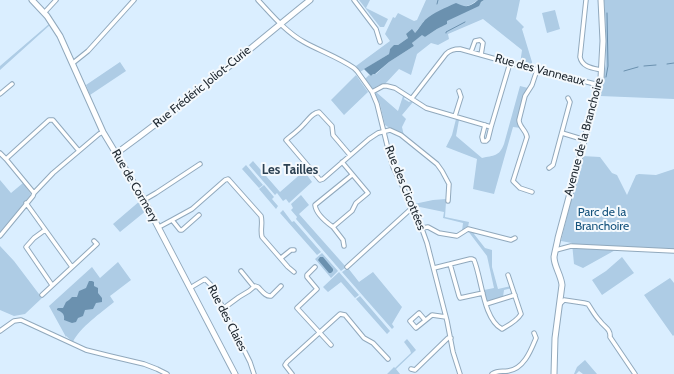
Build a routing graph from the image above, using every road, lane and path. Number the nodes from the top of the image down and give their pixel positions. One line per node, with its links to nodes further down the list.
1 (32, 0): 9 (main road, Rue de Cormery)
2 (56, 0): 9 (street)
3 (134, 0): 14 (street)
4 (258, 0): 10 (street, Rue des Cicottées)
5 (310, 0): 10 (main road, Rue Frédéric Joliot-Curie)
6 (354, 0): 11 (street)
7 (586, 0): 17 (street)
8 (601, 0): 17 (main road, Avenue de la Branchoire)
9 (44, 13): 14 (main road, Rue de Cormery)
10 (280, 23): 21 (street, Rue des Cicottées); 34 (main road, Rue Frédéric Joliot-Curie)
11 (380, 42)
12 (471, 52): 13 (street, Rue des Vanneaux); 13 (street, Rue des Vanneaux); 23 (street, Rue des Vanneaux)
13 (481, 55): 15 (street, Rue des Vanneaux)
14 (72, 63): 28 (main road, Rue de Cormery)
15 (510, 63): 16 (street, Rue des Vanneaux); 27 (street)
16 (537, 70): 19 (street, Rue des Vanneaux); 41 (street)
17 (601, 70): 19 (main road, Avenue de la Branchoire)
18 (12, 84): 22 (street)
19 (599, 85): 31 (main road, Avenue de la Branchoire)
20 (459, 91): 25 (street)
21 (372, 92): 23 (street); 29 (street, Rue des Cicottées)
22 (0, 94)
23 (412, 98): 25 (street)
24 (568, 98): 30 (street)
25 (455, 116): 26 (street)
26 (485, 126): 27 (street); 27 (street)
27 (491, 127)
28 (103, 132): 32 (street); 34 (main road, Rue de Cormery)
29 (384, 132): 35 (street); 44 (street); 46 (street, Rue des Cicottées)
30 (562, 133): 31 (street); 39 (street)
31 (584, 140): 58 (main road, Avenue de la Branchoire)
32 (79, 151): 36 (street); 42 (street)
33 (0, 153): 36 (street)
34 (117, 153): 43 (main road, Rue de Cormery)
35 (350, 155): 37 (street); 37 (street)
36 (6, 159): 42 (street)
37 (342, 162): 40 (street)
38 (200, 164): 43 (street)
39 (549, 168)
40 (352, 175): 50 (street); 50 (street)
41 (532, 192)
42 (34, 193): 45 (street)
43 (144, 200): 49 (main road, Rue de Cormery)
44 (448, 201)
45 (26, 203): 52 (street); 53 (street)
46 (413, 207): 51 (street, Rue des Cicottées); 64 (street)
47 (199, 215): 48 (street)
48 (172, 220): 49 (street); 60 (street)
49 (159, 227): 72 (main road, Rue de Cormery)
50 (333, 227): 56 (street)
51 (422, 228): 54 (street); 65 (street, Rue des Cicottées)
52 (45, 230): 62 (street); 69 (street)
53 (0, 236)
54 (515, 238)
55 (94, 241): 62 (street)
56 (344, 246)
57 (294, 250): 60 (street)
58 (556, 250): 59 (street); 77 (main road)
59 (674, 251)
60 (281, 258): 67 (street)
61 (450, 264): 65 (street); 73 (street); 73 (street)
62 (72, 267): 69 (street)
63 (315, 267): 82 (street)
64 (347, 267)
65 (434, 268): 79 (street, Rue des Cicottées)
66 (241, 271): 71 (street)
67 (294, 272)
68 (508, 275): 75 (street)
69 (52, 285): 74 (street)
70 (281, 286): 71 (street)
71 (254, 287): 78 (street)
72 (190, 288): 78 (street, Rue des Claies); 89 (main road, Rue de Cormery)
73 (483, 293): 76 (street)
74 (42, 295)
75 (515, 295): 76 (street); 76 (street)
76 (486, 304)
77 (560, 304): 94 (main road); 95 (street)
78 (224, 308): 90 (street, Rue des Claies)
79 (446, 317): 80 (street); 84 (street, Rue des Cicottées)
80 (425, 320)
81 (0, 331): 88 (street)
82 (320, 333): 85 (street); 86 (street); 91 (street)
83 (534, 333): 93 (street)
84 (451, 338): 87 (street); 92 (street, Rue des Cicottées)
85 (331, 345)
86 (388, 359)
87 (411, 369)
88 (167, 374)
89 (235, 374)
90 (254, 374)
91 (292, 374)
92 (460, 374)
93 (492, 374)
94 (554, 374)
95 (635, 374)

